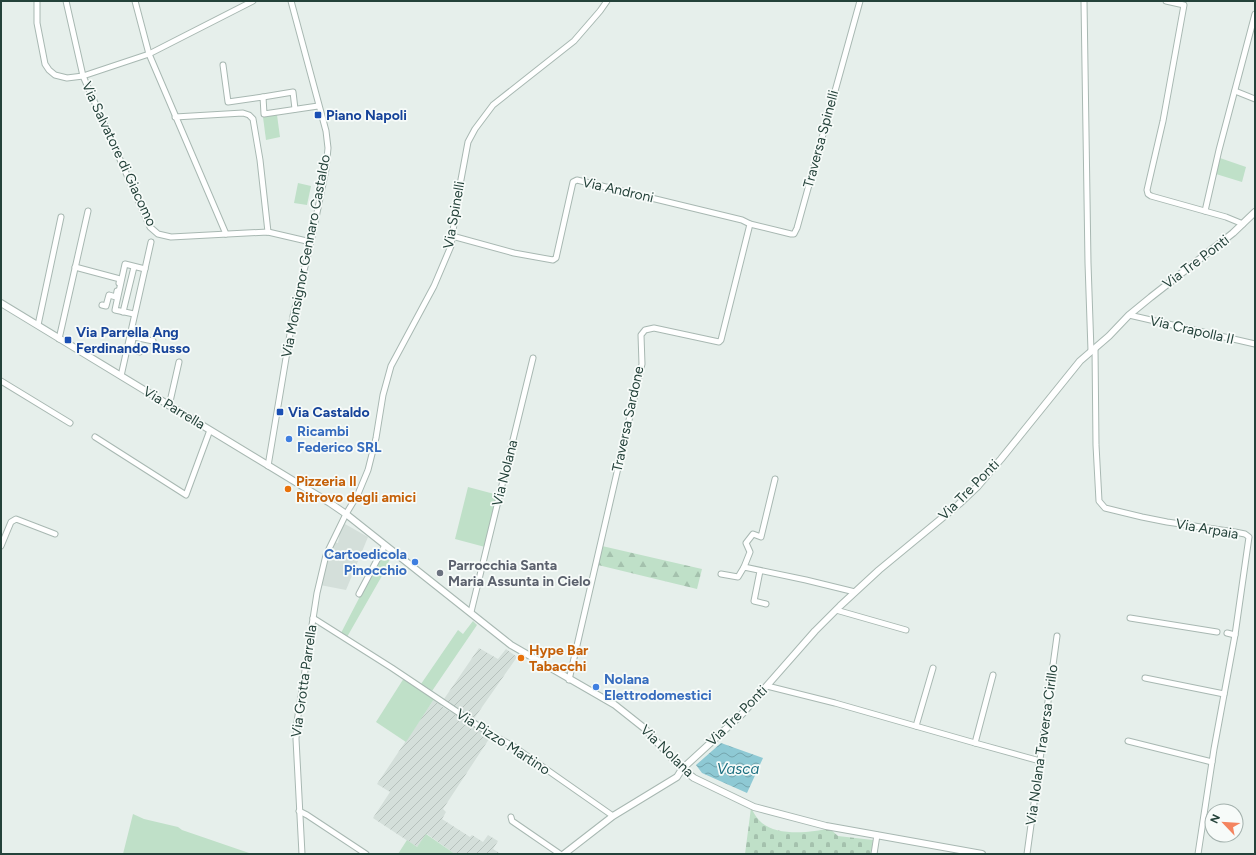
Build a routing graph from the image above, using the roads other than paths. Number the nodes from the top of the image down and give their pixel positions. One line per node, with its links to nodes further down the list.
1 (37, 1): 13 (street, Via Salvatore di Giacomo)
2 (66, 1): 13 (street, Via Salvatore di Giacomo)
3 (135, 1): 11 (street)
4 (252, 1): 11 (street, Via Salvatore di Giacomo)
5 (290, 1): 17 (street, Via Monsignor Gennaro Castaldo)
6 (607, 1): 28 (street, Via Spinelli)
7 (860, 1): 24 (street, Traversa Spinelli)
8 (1084, 1): 43 (street)
9 (1166, 1): 21 (street)
10 (1255, 14): 14 (street)
11 (149, 54): 13 (street, Via Salvatore di Giacomo); 19 (street)
12 (223, 65): 15 (street)
13 (83, 76): 27 (street, Via Salvatore di Giacomo)
14 (1235, 91): 16 (street); 21 (street)
15 (263, 97): 18 (street); 18 (street)
16 (1255, 99)
17 (318, 106): 18 (street); 30 (street, Via Monsignor Gennaro Castaldo)
18 (295, 109)
19 (175, 117): 26 (street); 27 (street)
20 (88, 211): 32 (street)
21 (1205, 211): 25 (street)
22 (1255, 212): 25 (street, Via Tre Ponti)
23 (61, 217): 39 (street)
24 (750, 224): 28 (street, Via Androni); 77 (street, Traversa Sardone)
25 (1243, 224): 38 (street, Via Tre Ponti)
26 (268, 232): 27 (street, Via Salvatore di Giacomo); 30 (street, Via Salvatore di Giacomo)
27 (226, 234)
28 (452, 236): 55 (street, Via Spinelli)
29 (151, 242): 33 (street)
30 (311, 242): 53 (street, Via Monsignor Gennaro Castaldo)
31 (134, 266): 33 (street); 36 (street); 36 (street)
32 (75, 267): 35 (street); 40 (street)
33 (145, 269): 37 (street)
34 (1, 303): 39 (street, Via Parrella)
35 (102, 305)
36 (123, 312): 37 (street)
37 (134, 314): 47 (street)
38 (1129, 316): 42 (street, Via Crapolla II); 43 (street, Via Tre Ponti)
39 (38, 325): 40 (street, Via Parrella)
40 (59, 339): 47 (street, Via Parrella)
41 (153, 341): 44 (street)
42 (1255, 344)
43 (1093, 349): 62 (street, Via Tre Ponti); 72 (street, Via Arpaia)
44 (140, 352)
45 (534, 358): 66 (street, Via Nolana)
46 (179, 362): 49 (street)
47 (121, 376): 49 (street, Via Parrella)
48 (1, 381): 50 (street)
49 (169, 406): 51 (street, Via Parrella)
50 (70, 422)
51 (210, 430): 52 (street); 53 (street, Via Parrella)
52 (95, 437)
53 (268, 466): 55 (street, Via Parrella)
54 (775, 479): 59 (street)
55 (346, 514): 57 (street, Via Nolana); 67 (street, Via Grotta Parrella)
56 (55, 534): 58 (street)
57 (385, 545): 63 (street); 66 (street, Via Nolana)
58 (1, 546)
59 (744, 567): 60 (street); 61 (street)
60 (760, 570): 62 (street); 64 (street)
61 (721, 574)
62 (855, 592): 65 (street, Via Tre Ponti)
63 (359, 594)
64 (766, 604)
65 (836, 610): 69 (street); 78 (street, Via Tre Ponti)
66 (471, 612): 77 (street, Via Nolana)
67 (313, 618): 86 (street, Via Grotta Parrella); 87 (street, Via Pizzo Martino)
68 (1130, 618): 70 (street)
69 (906, 630)
70 (1217, 632)
71 (1227, 633): 72 (street)
72 (1236, 635): 79 (street, Via Arpaia)
73 (1057, 636): 83 (street, Via Nolana Traversa Cirillo)
74 (932, 668): 80 (street)
75 (993, 675): 82 (street)
76 (1145, 678): 79 (street)
77 (569, 680): 85 (street, Via Nolana)
78 (767, 686): 80 (street); 85 (street, Via Tre Ponti)
79 (1224, 694): 84 (street, Via Arpaia)
80 (916, 726): 82 (street)
81 (1128, 741): 84 (street)
82 (976, 743): 83 (street)
83 (1040, 761): 97 (street, Via Nolana Traversa Cirillo)
84 (1212, 762): 98 (street, Via Arpaia)
85 (682, 769): 87 (street); 89 (street, Via Nolana)
86 (300, 812): 91 (street, Via Grotta Parrella); 92 (street)
87 (613, 816): 94 (street)
88 (511, 817): 93 (street)
89 (877, 835): 90 (street, Via Nolana); 95 (street)
90 (959, 852): 96 (street, Via Nolana)
91 (302, 854)
92 (366, 854)
93 (560, 854)
94 (564, 854)
95 (874, 854)
96 (982, 854)
97 (1027, 854)
98 (1198, 854)

